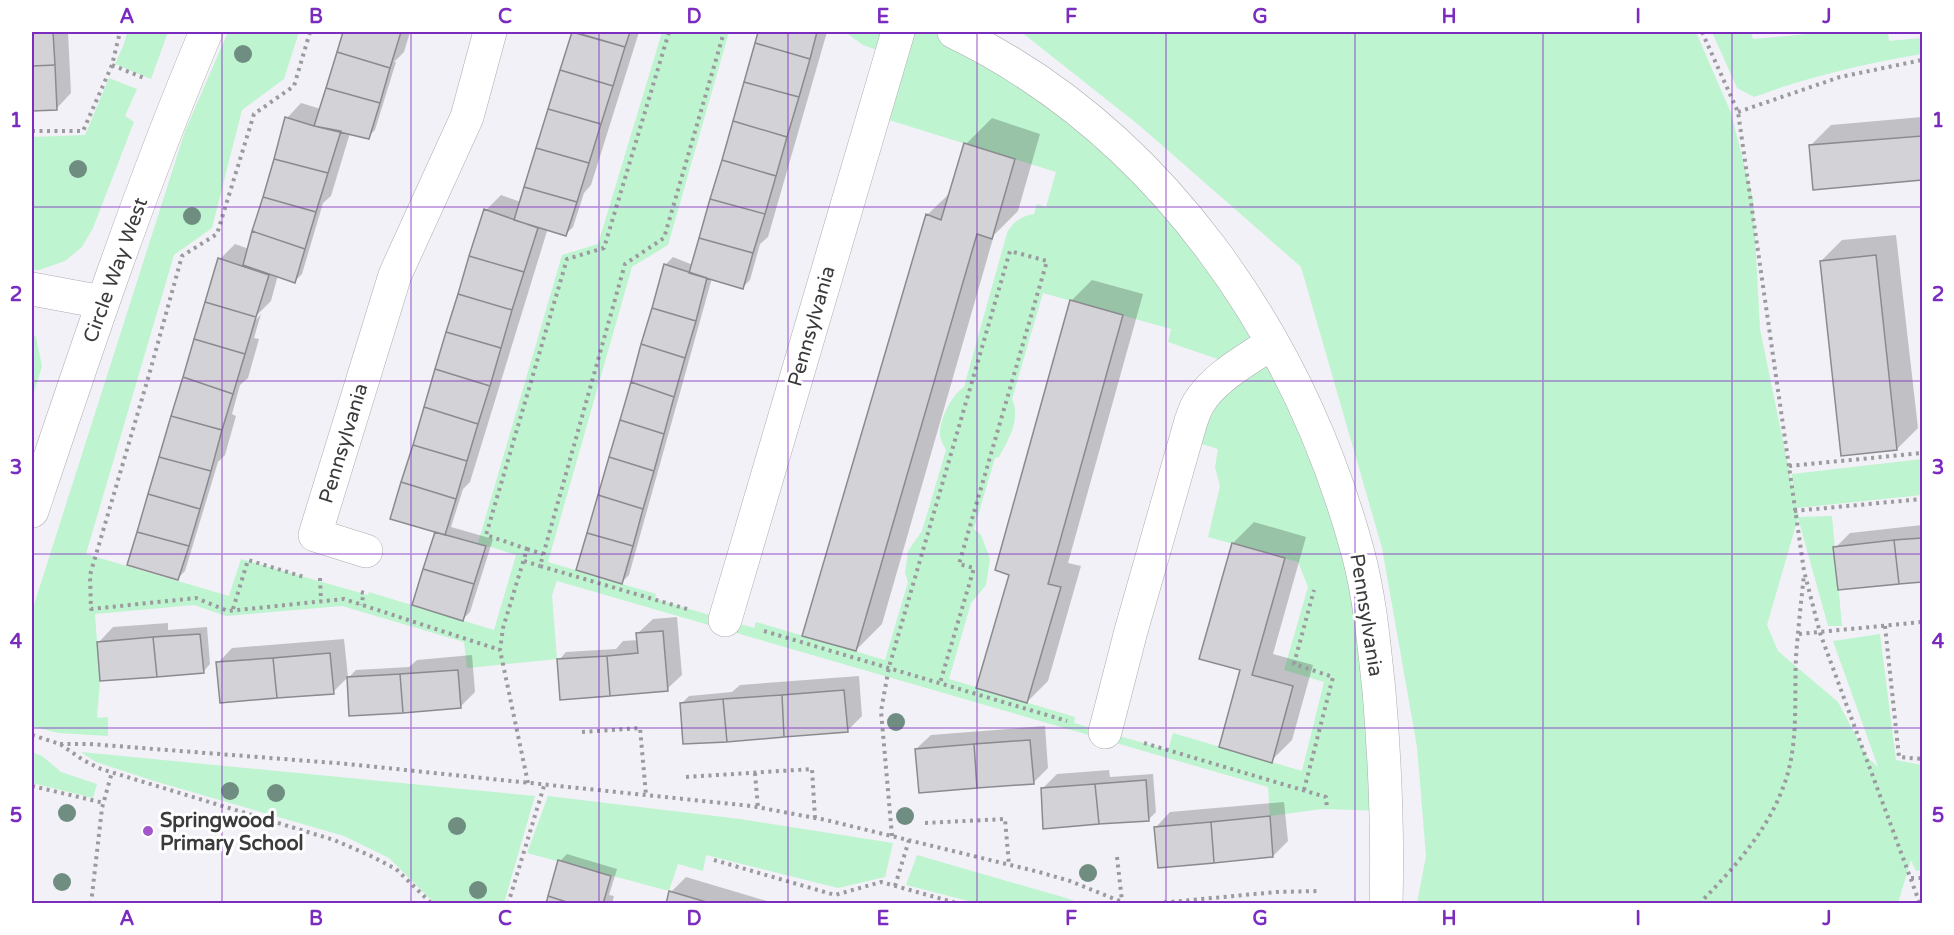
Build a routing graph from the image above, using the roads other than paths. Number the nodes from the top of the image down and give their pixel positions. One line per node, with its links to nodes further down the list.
1 (206, 32): 6 (street, Circle Way West)
2 (490, 32): 9 (street, Pennsylvania)
3 (898, 32): 10 (street, Pennsylvania)
4 (954, 32): 7 (street, Pennsylvania)
5 (32, 289): 6 (street)
6 (102, 302): 8 (street, Circle Way West)
7 (1272, 343): 11 (street); 12 (street, Pennsylvania)
8 (32, 511)
9 (366, 551)
10 (725, 620)
11 (1105, 732)
12 (1386, 903)

